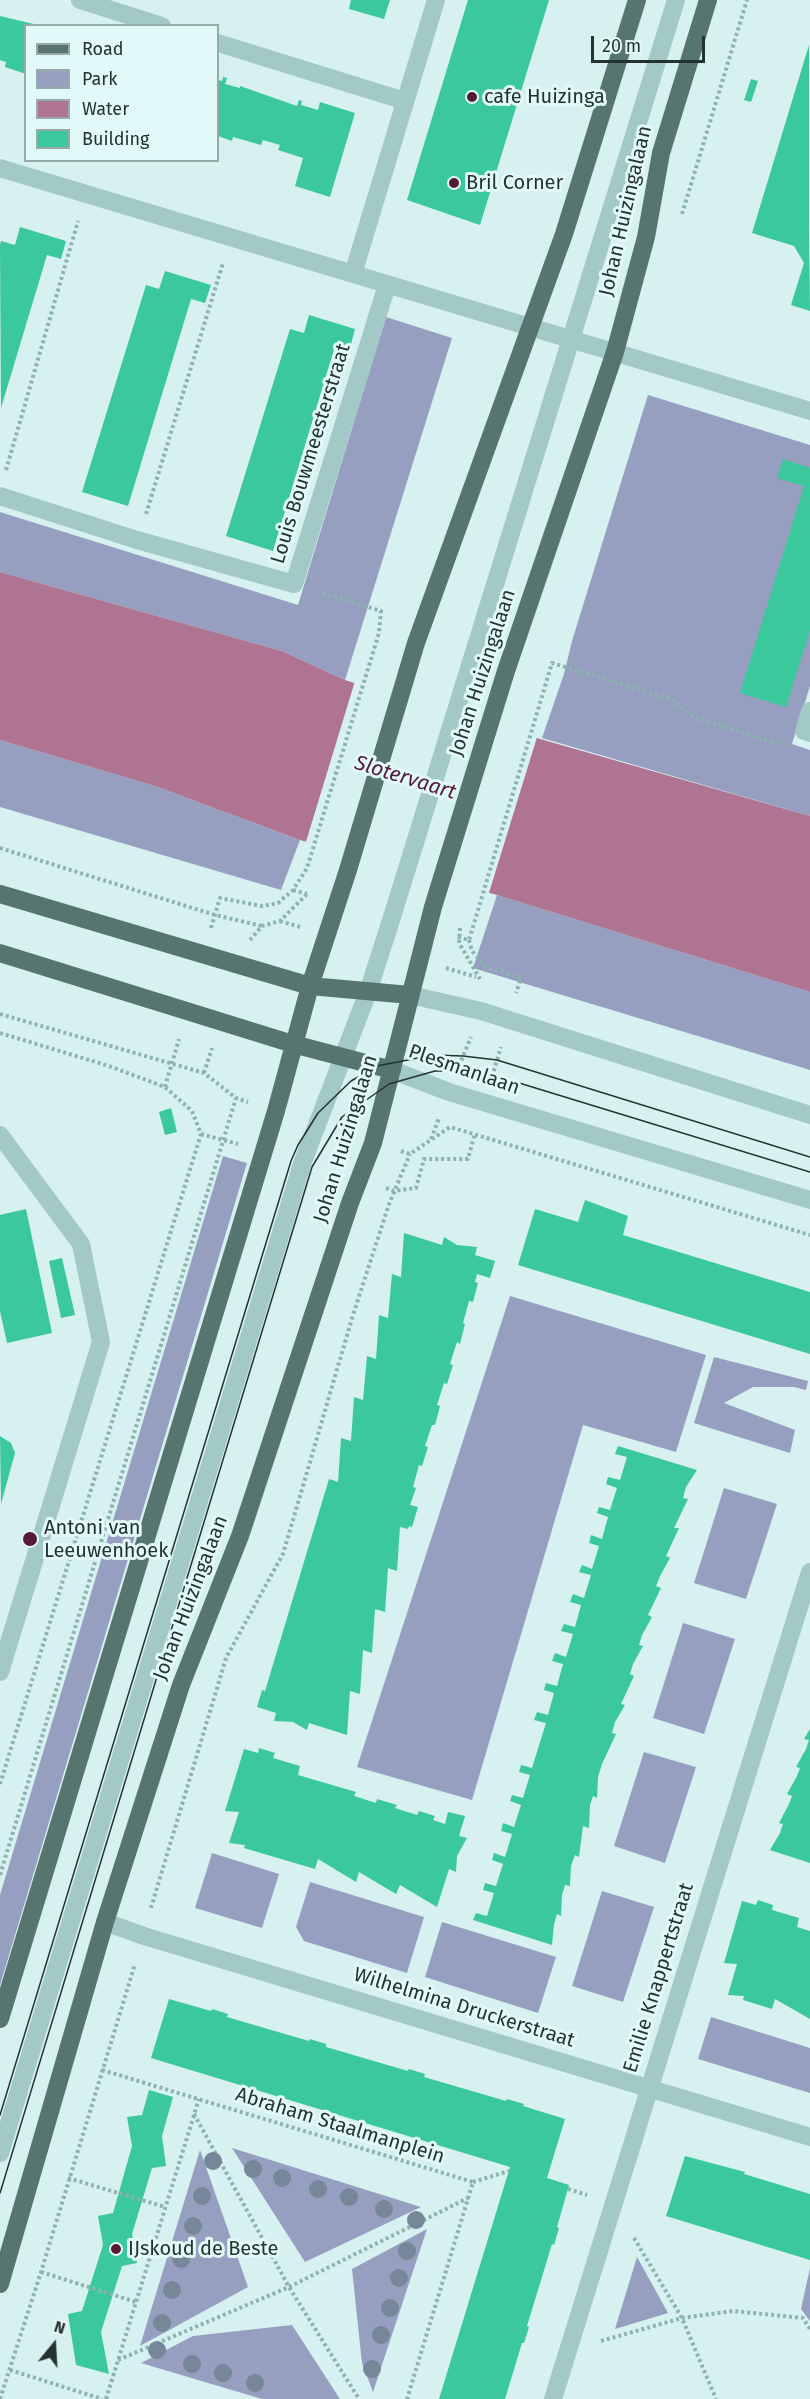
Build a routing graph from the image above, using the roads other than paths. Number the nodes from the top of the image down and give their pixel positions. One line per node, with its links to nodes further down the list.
1 (80, 0): 6 (street)
2 (436, 0): 8 (street)
3 (637, 0): 12 (main road)
4 (675, 0): 13 (street, Johan Huizingalaan)
5 (708, 0): 14 (main road, Johan Huizingalaan)
6 (156, 24)
7 (219, 43): 8 (street)
8 (405, 101): 10 (street)
9 (0, 168): 10 (street)
10 (353, 274): 11 (street)
11 (387, 285): 12 (street); 16 (street, Louis Bouwmeesterstraat)
12 (530, 327): 13 (street); 21 (main road)
13 (572, 339): 14 (street); 22 (street, Johan Huizingalaan)
14 (615, 352): 15 (street); 23 (main road, Johan Huizingalaan)
15 (810, 411)
16 (2, 488)
17 (810, 711): 18 (street)
18 (807, 732)
19 (0, 894): 21 (main road)
20 (0, 953): 24 (main road, Plesmanlaan)
21 (310, 986): 22 (main road); 24 (main road)
22 (368, 992): 23 (main road); 25 (street, Johan Huizingalaan)
23 (410, 995): 26 (main road, Johan Huizingalaan); 27 (street)
24 (293, 1044): 25 (main road, Plesmanlaan); 33 (main road)
25 (344, 1056): 26 (main road, Plesmanlaan); 36 (street, Johan Huizingalaan)
26 (392, 1070): 29 (street, Plesmanlaan); 32 (main road, Johan Huizingalaan)
27 (810, 1115)
28 (0, 1135): 31 (street)
29 (810, 1200)
30 (810, 1572): 34 (street, Emilie Knappertstraat)
31 (0, 1672)
32 (105, 1922): 34 (street, Wilhelmina Druckerstraat); 37 (main road, Johan Huizingalaan)
33 (0, 2019)
34 (648, 2087): 35 (street, Wilhelmina Druckerstraat); 38 (street, Emilie Knappertstraat)
35 (810, 2137)
36 (0, 2153)
37 (0, 2284)
38 (553, 2399)

